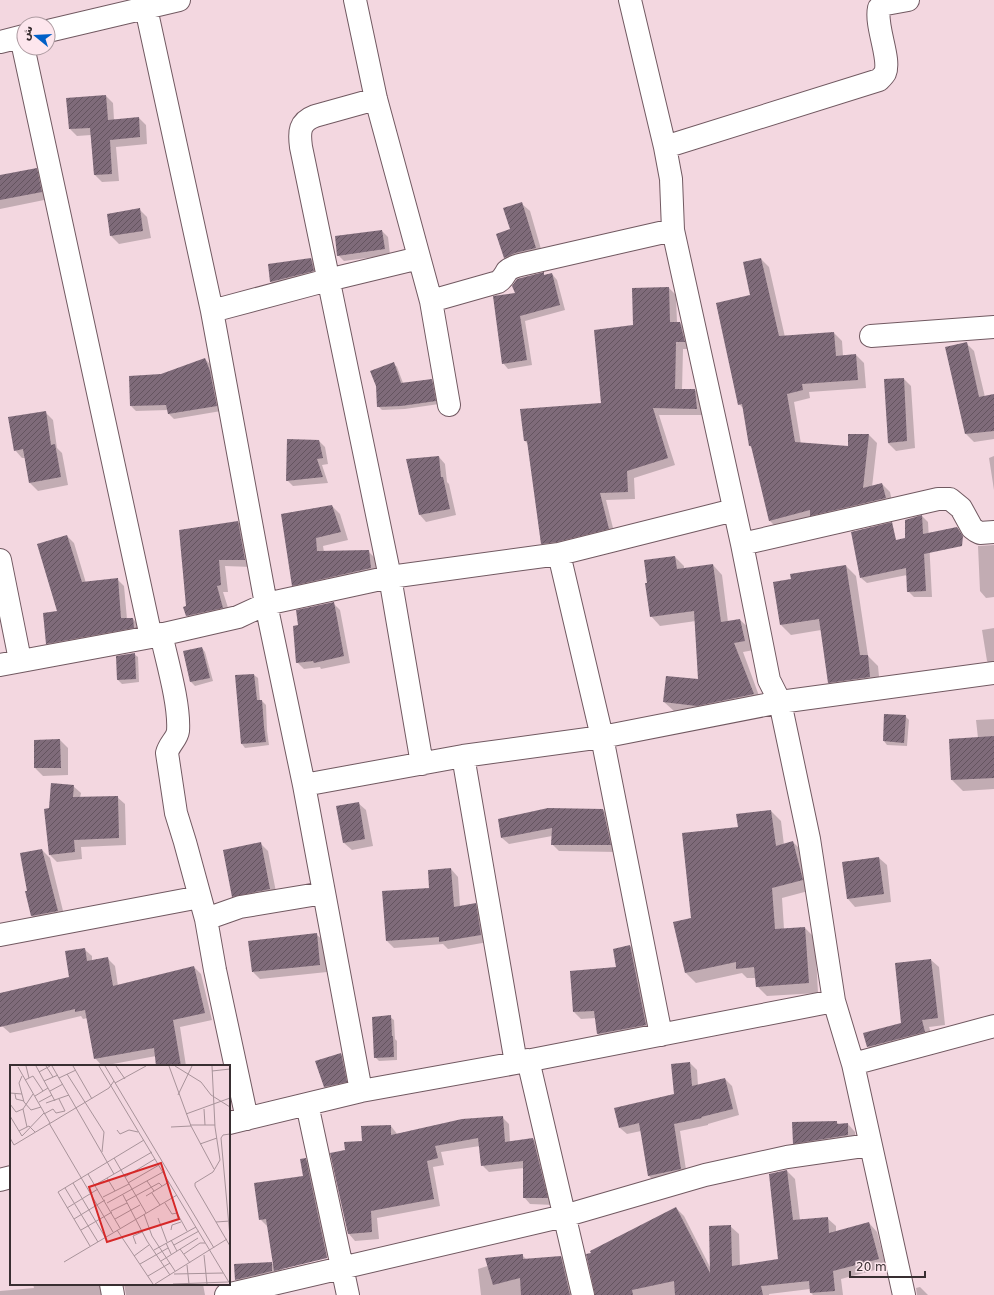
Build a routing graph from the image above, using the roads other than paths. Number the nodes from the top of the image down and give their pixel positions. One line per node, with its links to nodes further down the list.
1 (180, 0): 5 (street)
2 (355, 0): 10 (street)
3 (630, 0): 11 (street)
4 (908, 0): 11 (street)
5 (146, 8): 6 (street); 16 (street)
6 (56, 28)
7 (16, 38): 8 (street)
8 (0, 42)
9 (26, 56): 27 (street)
10 (376, 99): 13 (street); 14 (street)
11 (665, 147): 12 (street)
12 (673, 230): 15 (street); 20 (street)
13 (419, 258): 14 (street); 15 (street)
14 (328, 280): 16 (street); 25 (street)
15 (431, 301): 19 (street)
16 (212, 311): 26 (street)
17 (994, 327): 18 (street)
18 (871, 336)
19 (449, 404)
20 (734, 510): 22 (street); 23 (street)
21 (994, 532): 22 (street)
22 (742, 544): 30 (street)
23 (559, 554): 25 (street); 31 (street)
24 (0, 560): 28 (street)
25 (390, 577): 26 (street); 33 (street)
26 (266, 604): 27 (street); 34 (street)
27 (156, 636): 28 (street); 36 (street)
28 (10, 662)
29 (994, 673): 30 (street)
30 (780, 702): 31 (street); 39 (street)
31 (602, 737): 32 (street); 41 (street)
32 (463, 756): 33 (street); 42 (street)
33 (422, 764): 34 (street)
34 (304, 785): 35 (street)
35 (324, 893): 37 (street); 46 (street)
36 (200, 897): 37 (street); 38 (street)
37 (206, 919): 44 (street)
38 (0, 935)
39 (834, 1001): 41 (street); 43 (street)
40 (994, 1026): 43 (street)
41 (661, 1035): 42 (street)
42 (522, 1061): 46 (street); 52 (street)
43 (853, 1064): 49 (street)
44 (229, 1065)
45 (230, 1068): 48 (street)
46 (361, 1091): 47 (street)
47 (307, 1104): 48 (street); 53 (street)
48 (238, 1121)
49 (870, 1145): 52 (street); 59 (street)
50 (10, 1178): 51 (street)
51 (0, 1180)
52 (564, 1216): 53 (street); 58 (street)
53 (341, 1268): 56 (street); 57 (street)
54 (111, 1285): 55 (street)
55 (113, 1295)
56 (226, 1295)
57 (348, 1295)
58 (583, 1295)
59 (904, 1295)

